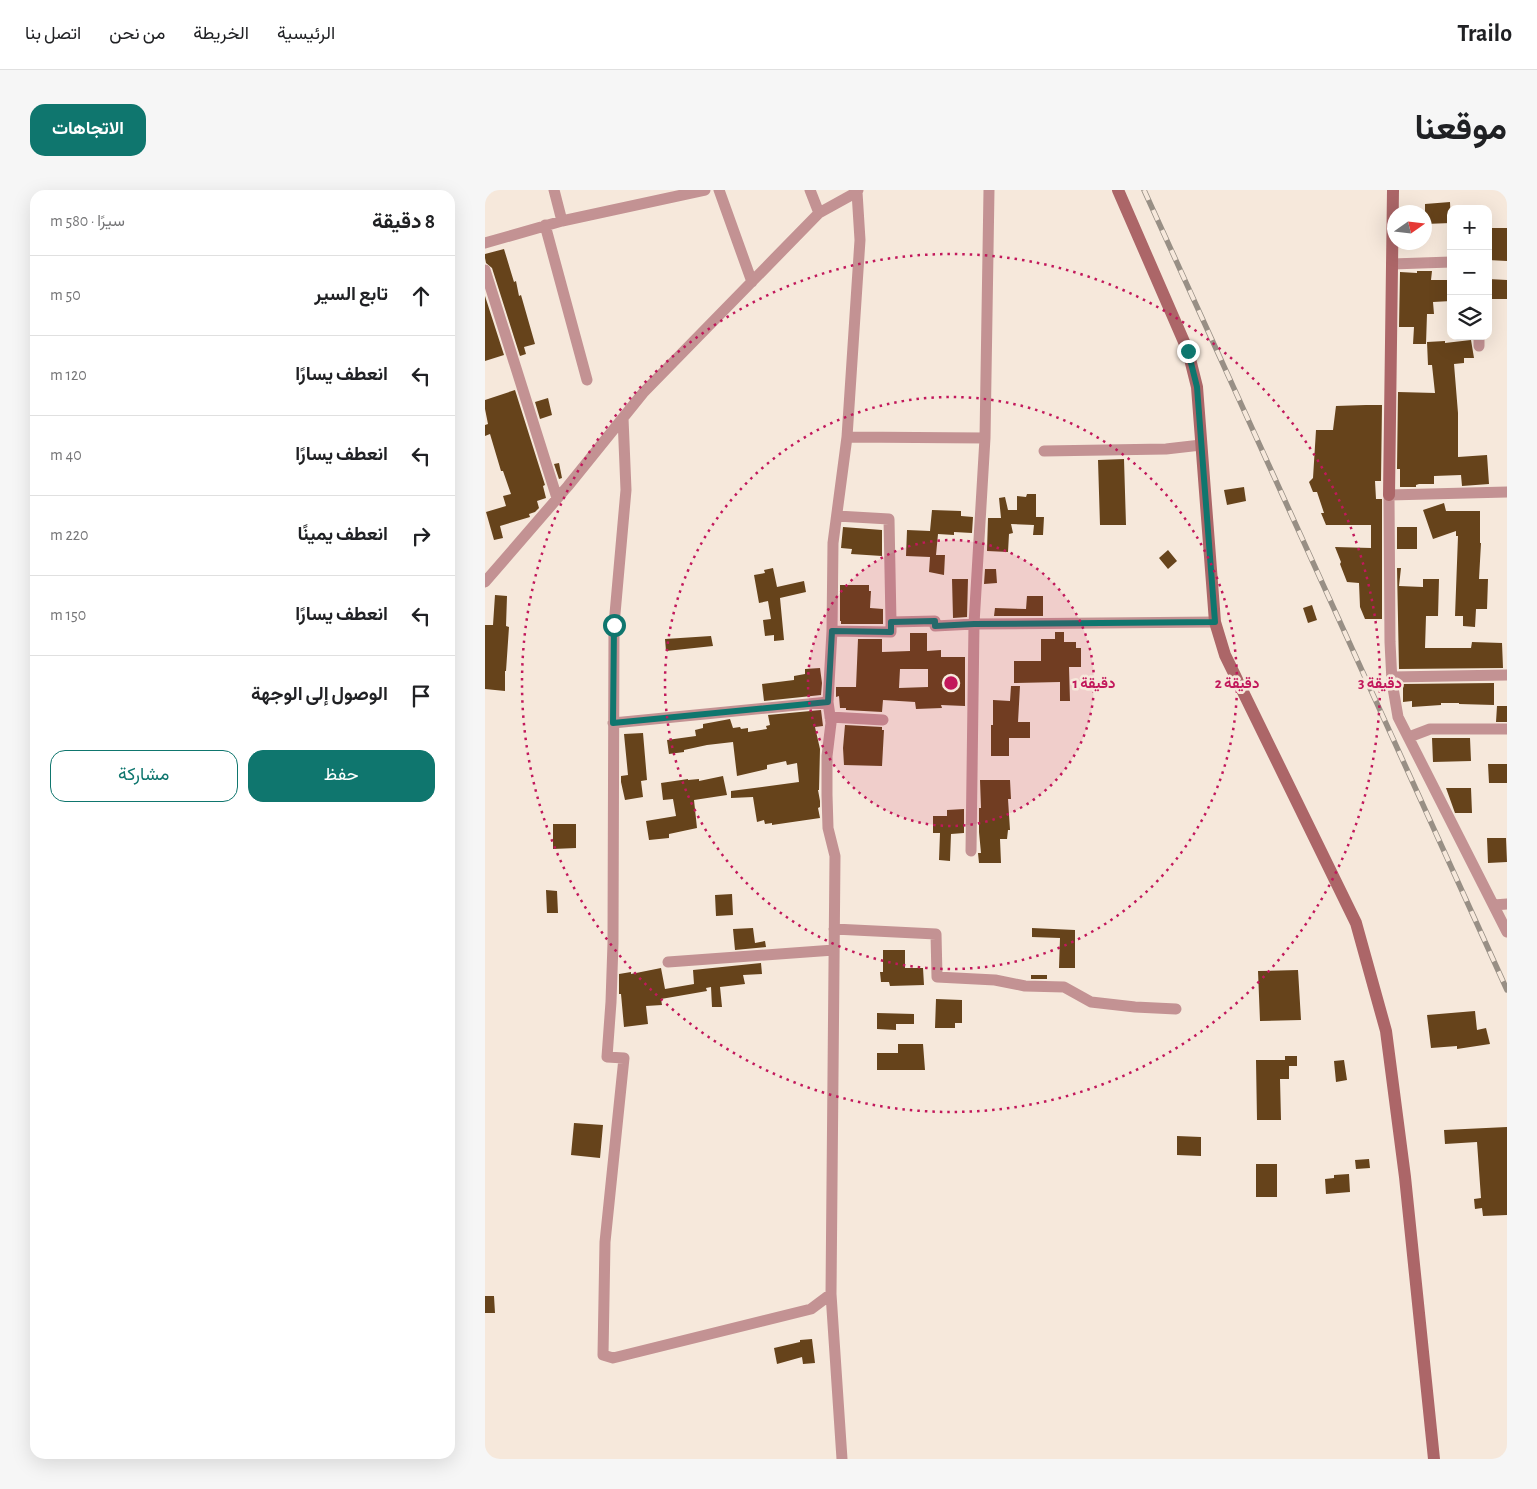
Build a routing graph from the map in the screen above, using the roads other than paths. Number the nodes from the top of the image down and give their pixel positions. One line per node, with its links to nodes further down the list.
1 (554, 190): 10 (street)
2 (705, 190): 10 (street)
3 (810, 190): 9 (street)
4 (989, 190): 20 (street)
5 (1118, 190): 21 (street)
6 (1393, 190): 14 (street)
7 (723, 191): 16 (street)
8 (857, 191): 9 (street); 19 (street)
9 (819, 213): 16 (street)
10 (562, 221): 11 (street)
11 (545, 225): 12 (street); 17 (street)
12 (485, 243)
13 (1447, 262): 14 (street)
14 (1392, 264): 24 (street)
15 (485, 270): 25 (street)
16 (752, 282): 18 (street)
17 (587, 380)
18 (623, 418): 25 (street); 37 (street)
19 (847, 437): 20 (street); 26 (street)
20 (985, 438): 30 (street)
21 (1201, 445): 22 (street); 29 (street)
22 (1044, 451)
23 (1507, 492): 24 (street)
24 (1389, 495): 33 (street)
25 (557, 498): 27 (street)
26 (837, 516): 28 (street); 31 (street)
27 (485, 582)
28 (891, 622): 30 (street); 31 (street)
29 (1215, 622): 30 (street); 50 (street)
30 (974, 624): 40 (street)
31 (832, 631): 34 (street)
32 (1507, 675): 33 (street)
33 (1392, 677): 39 (street)
34 (828, 702): 35 (street); 37 (street)
35 (830, 717): 36 (street); 43 (street)
36 (883, 720)
37 (613, 723): 48 (street)
38 (1507, 729): 39 (street)
39 (1409, 738): 42 (street)
40 (971, 851)
41 (1507, 904): 42 (street)
42 (1494, 905): 44 (street)
43 (834, 929): 45 (street); 47 (street)
44 (1507, 932)
45 (834, 950): 46 (street); 48 (street)
46 (668, 962)
47 (1176, 1009)
48 (831, 1294): 49 (street)
49 (842, 1459)
50 (1434, 1459)

